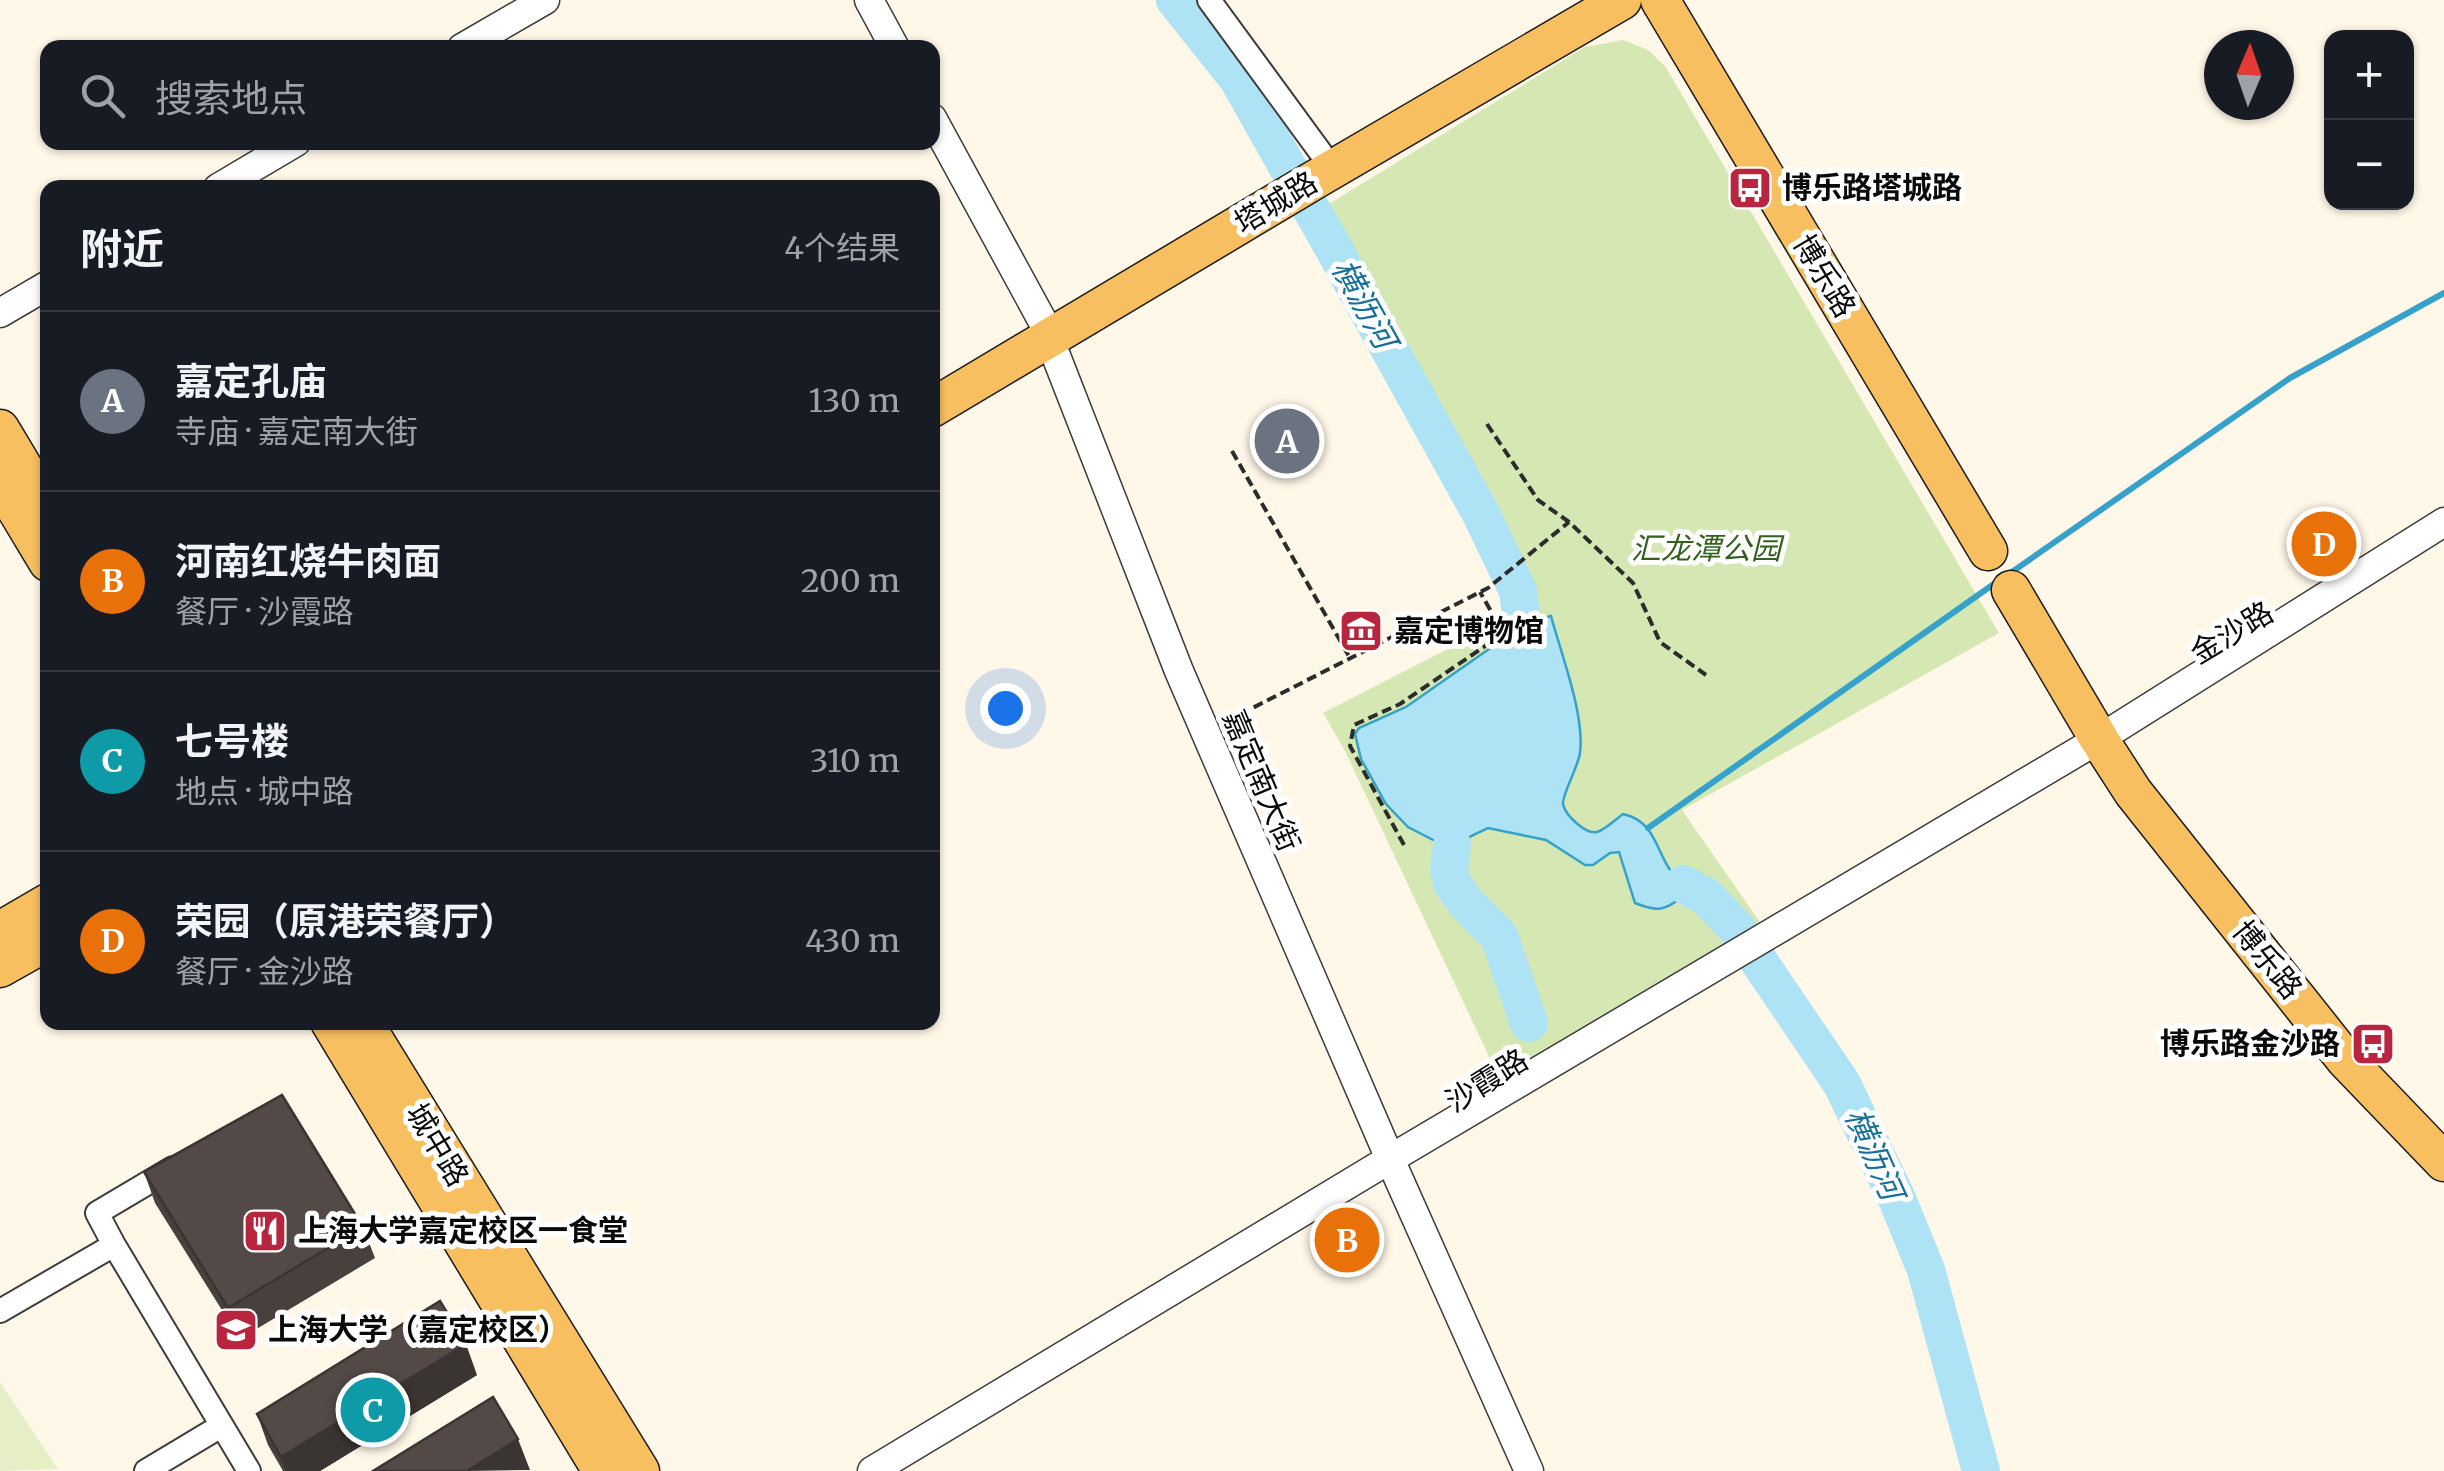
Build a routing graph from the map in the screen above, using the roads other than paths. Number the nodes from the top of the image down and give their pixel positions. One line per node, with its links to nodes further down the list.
1 (544, 0): 7 (street)
2 (870, 0): 8 (street)
3 (1209, 0): 11 (street)
4 (1578, 0): 11 (main road, 塔城路)
5 (1622, 0): 11 (main road, 塔城路)
6 (1660, 0): 24 (main road, 博乐路)
7 (476, 40)
8 (891, 40)
9 (940, 133): 15 (street, 嘉定南大街)
10 (282, 150): 12 (street)
11 (1316, 164): 15 (main road, 塔城路)
12 (232, 180)
13 (40, 290): 14 (street)
14 (0, 313)
15 (1046, 329): 16 (main road, 塔城路); 17 (main road, 塔城路); 35 (street, 嘉定南大街)
16 (940, 380)
17 (940, 402)
18 (0, 429): 20 (main road)
19 (0, 482): 23 (main road)
20 (40, 496)
21 (2444, 522): 26 (street)
22 (2444, 542): 26 (street, 金沙路)
23 (40, 549)
24 (1988, 551)
25 (2011, 590): 26 (main road, 博乐路)
26 (2102, 743): 34 (main road, 博乐路); 35 (street); 35 (street, 沙霞路)
27 (40, 907): 28 (main road)
28 (0, 931)
29 (40, 946): 30 (main road)
30 (0, 968)
31 (335, 1030): 41 (main road, 城中路)
32 (368, 1030): 42 (main road, 城中路)
33 (195, 1155): 36 (street)
34 (2444, 1162)
35 (1393, 1167): 43 (street); 44 (street, 沙霞路); 45 (street, 嘉定南大街)
36 (114, 1246): 37 (street); 38 (street)
37 (0, 1311)
38 (221, 1426): 39 (street); 40 (street)
39 (146, 1471)
40 (249, 1471)
41 (602, 1471)
42 (640, 1471)
43 (872, 1471)
44 (904, 1471)
45 (1529, 1471)

